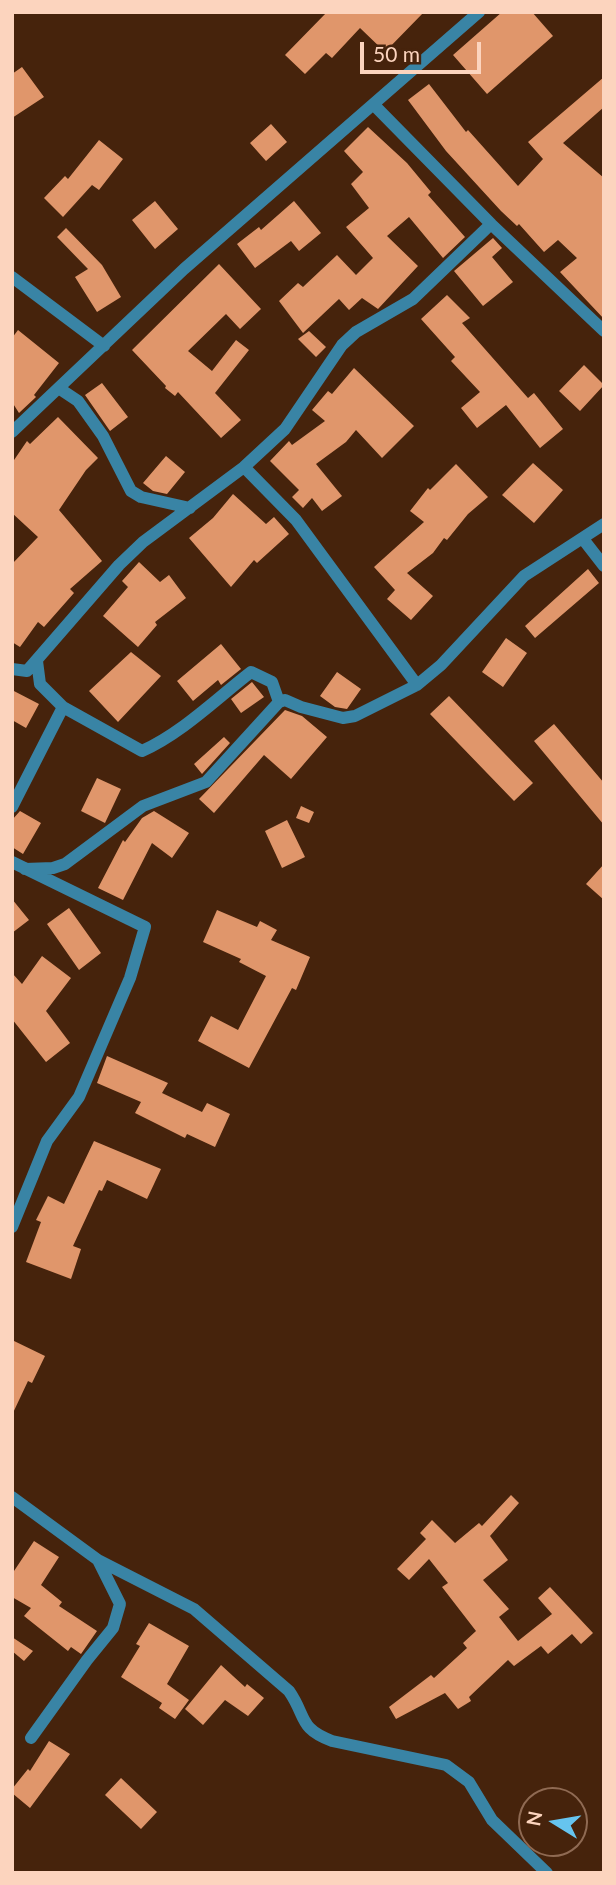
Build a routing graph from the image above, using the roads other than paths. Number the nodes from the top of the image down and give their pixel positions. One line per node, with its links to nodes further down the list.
1 (480, 12): 2 (street)
2 (374, 105): 3 (street); 6 (street)
3 (491, 224): 5 (street); 9 (street)
4 (12, 277): 6 (street)
5 (604, 331)
6 (104, 346): 7 (street)
7 (60, 389): 8 (street); 10 (street)
8 (12, 432)
9 (244, 467): 10 (street); 16 (street)
10 (190, 508): 14 (street)
11 (604, 524): 12 (street)
12 (583, 539): 13 (street); 16 (street)
13 (604, 566)
14 (37, 661): 15 (street); 18 (street)
15 (12, 669)
16 (417, 685): 17 (street)
17 (279, 702): 18 (street); 21 (street)
18 (63, 707): 19 (street)
19 (12, 807)
20 (12, 862): 21 (street)
21 (25, 869): 22 (street)
22 (12, 1227)
23 (12, 1497): 24 (street)
24 (98, 1560): 25 (street); 26 (street)
25 (31, 1738)
26 (547, 1873)

